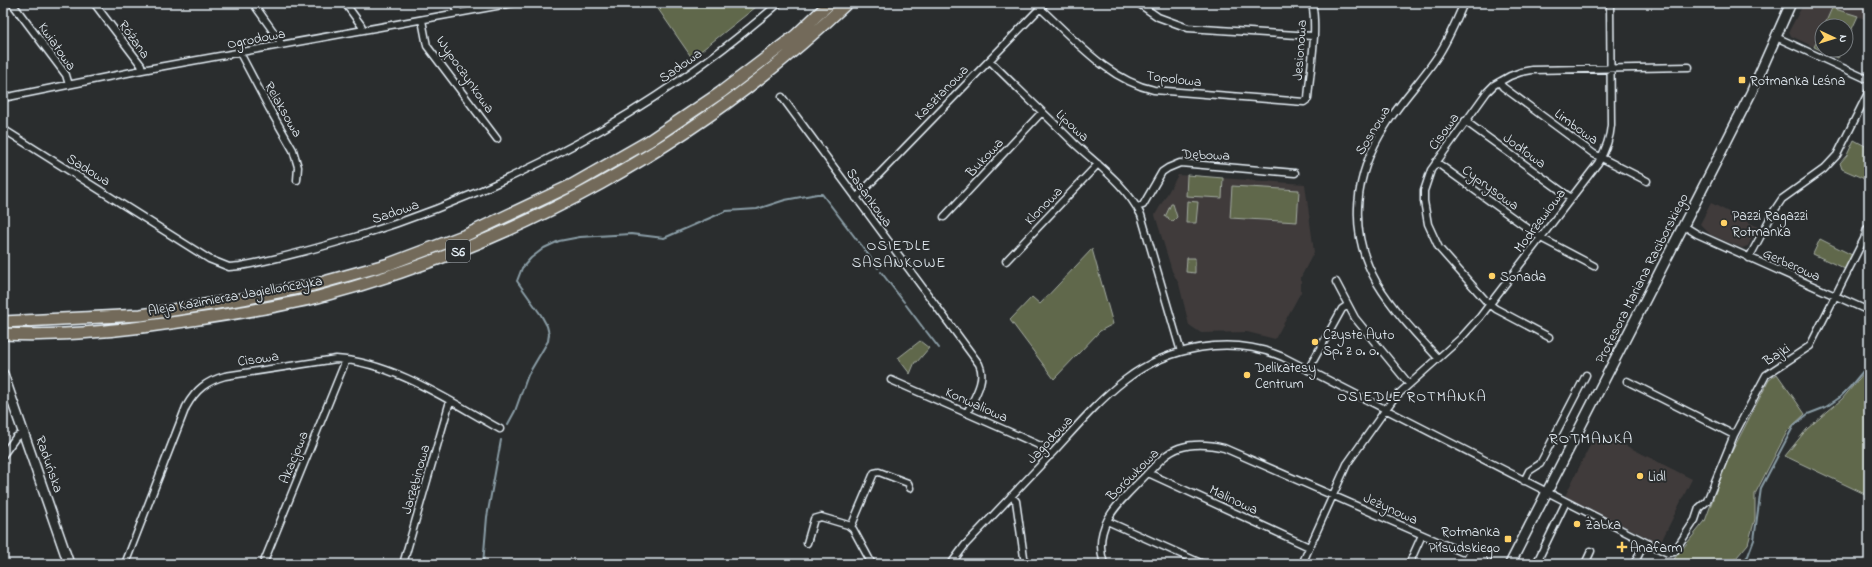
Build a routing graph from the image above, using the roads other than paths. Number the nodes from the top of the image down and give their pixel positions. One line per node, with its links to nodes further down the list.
1 (12, 3): 29 (street, Kwiatowa)
2 (94, 3): 26 (street, Różana)
3 (253, 3): 21 (street)
4 (345, 3): 18 (street)
5 (454, 3): 16 (street)
6 (513, 3): 16 (street, Ogrodowa)
7 (779, 3): 36 (street, Sadowa)
8 (830, 3): 59 (highway, Aleja Kazimierza Jagiellończyka / S6)
9 (847, 3): 60 (highway, Aleja Kazimierza Jagiellończyka / S6)
10 (1138, 3): 19 (street)
11 (1312, 3): 19 (street, Jesionowa)
12 (1464, 3): 63 (street, Sosnowa)
13 (1610, 3): 25 (street, Modrzewiowa)
14 (1788, 4): 20 (main road, Profesora Mariana Raciborskiego)
15 (1043, 5): 23 (street, Kasztanowa); 33 (street, Topolowa)
16 (459, 13): 17 (street, Ogrodowa)
17 (422, 20): 18 (street, Ogrodowa); 37 (street, Wypoczynkowa)
18 (363, 30): 21 (street, Ogrodowa)
19 (1313, 36): 33 (street, Jesionowa)
20 (1776, 37): 27 (street); 48 (main road, Profesora Mariana Raciborskiego)
21 (281, 45): 22 (street, Ogrodowa)
22 (240, 53): 26 (street, Ogrodowa); 42 (street, Relaksowa)
23 (990, 61): 34 (street, Lipowa); 44 (street, Kasztanowa)
24 (1689, 67): 25 (street, Cisowa)
25 (1610, 69): 28 (street, Cisowa); 38 (street, Modrzewiowa)
26 (142, 70): 29 (street, Ogrodowa)
27 (1869, 80)
28 (1499, 82): 35 (street, Cisowa); 38 (street, Limbowa)
29 (69, 85): 31 (street, Ogrodowa)
30 (1869, 91): 51 (street)
31 (3, 96)
32 (782, 97): 44 (street, Sasankowa)
33 (1308, 99)
34 (1042, 112): 40 (street, Lipowa); 47 (street, Bukowa)
35 (1465, 121): 39 (street, Cisowa); 45 (street, Jodłowa)
36 (3, 129)
37 (497, 139)
38 (1601, 158): 43 (street, Limbowa); 45 (street, Modrzewiowa)
39 (1436, 162): 50 (street, Cyprysowa); 56 (street, Cisowa)
40 (1098, 164): 46 (street, Lipowa); 52 (street, Klonowa)
41 (1295, 172): 46 (street, Dębowa)
42 (297, 180)
43 (1647, 181)
44 (856, 198): 73 (street, Sasankowa)
45 (1571, 198): 50 (street, Modrzewiowa)
46 (1137, 207): 62 (street, Lipowa)
47 (944, 217)
48 (1684, 226): 51 (street, Gerberowa); 82 (main road, Profesora Mariana Raciborskiego)
49 (1867, 229): 55 (street, Bajki)
50 (1541, 238): 53 (street, Cyprysowa); 56 (street, Modrzewiowa)
51 (1749, 258): 55 (street, Gerberowa)
52 (1006, 262)
53 (1594, 266)
54 (1336, 282): 57 (street)
55 (1836, 297): 58 (street, Gerberowa); 76 (street, Bajki)
56 (1490, 304): 61 (street, Cisowa); 63 (street, Modrzewiowa)
57 (1348, 305): 65 (street); 70 (street)
58 (1869, 311)
59 (3, 322)
60 (3, 334)
61 (1549, 337)
62 (1181, 352): 65 (street, Jagodowa); 78 (street, Jagodowa)
63 (1438, 358): 70 (street, Modrzewiowa)
64 (346, 360): 71 (street, Cisowa); 95 (street, Cisowa); 96 (street, Akacjowa)
65 (1308, 370): 72 (street, Jagodowa)
66 (3, 374): 75 (main road, Raduńska)
67 (1586, 375): 80 (street)
68 (891, 380): 73 (street, Konwaliowa)
69 (1627, 381): 76 (street)
70 (1408, 384): 72 (street, Modrzewiowa)
71 (450, 401): 74 (street, Cisowa); 97 (street, Jarzębinowa)
72 (1386, 409): 80 (street, Bajki); 83 (street)
73 (967, 413): 78 (street, Konwaliowa)
74 (500, 429)
75 (24, 433): 77 (street); 94 (main road, Raduńska)
76 (1734, 435): 89 (street, Bajki)
77 (3, 455)
78 (1050, 456): 84 (street, Jagodowa)
79 (1148, 473): 83 (street, Borówkowa); 86 (street, Borówkowa); 91 (street, Malinowa)
80 (1524, 481): 82 (street, Bajki)
81 (910, 488): 87 (street)
82 (1548, 493): 85 (street, Bajki); 105 (main road, Profesora Mariana Raciborskiego)
83 (1332, 495): 88 (street, Jeżynowa); 91 (street)
84 (1011, 496): 99 (street, Jagodowa); 100 (street)
85 (1566, 502): 89 (street, Bajki); 106 (street)
86 (1107, 521): 101 (street, Borówkowa); 102 (street)
87 (851, 527): 90 (street); 98 (street)
88 (1422, 534): 93 (street, Jeżynowa); 104 (street)
89 (1645, 542): 108 (street)
90 (807, 543)
91 (1310, 547): 103 (street)
92 (1591, 551): 107 (street)
93 (1462, 552)
94 (69, 564)
95 (125, 564)
96 (263, 564)
97 (403, 564)
98 (872, 564)
99 (951, 564)
100 (1024, 564)
101 (1104, 564)
102 (1203, 564)
103 (1302, 564)
104 (1409, 564)
105 (1510, 564)
106 (1536, 564)
107 (1585, 564)
108 (1634, 564)

